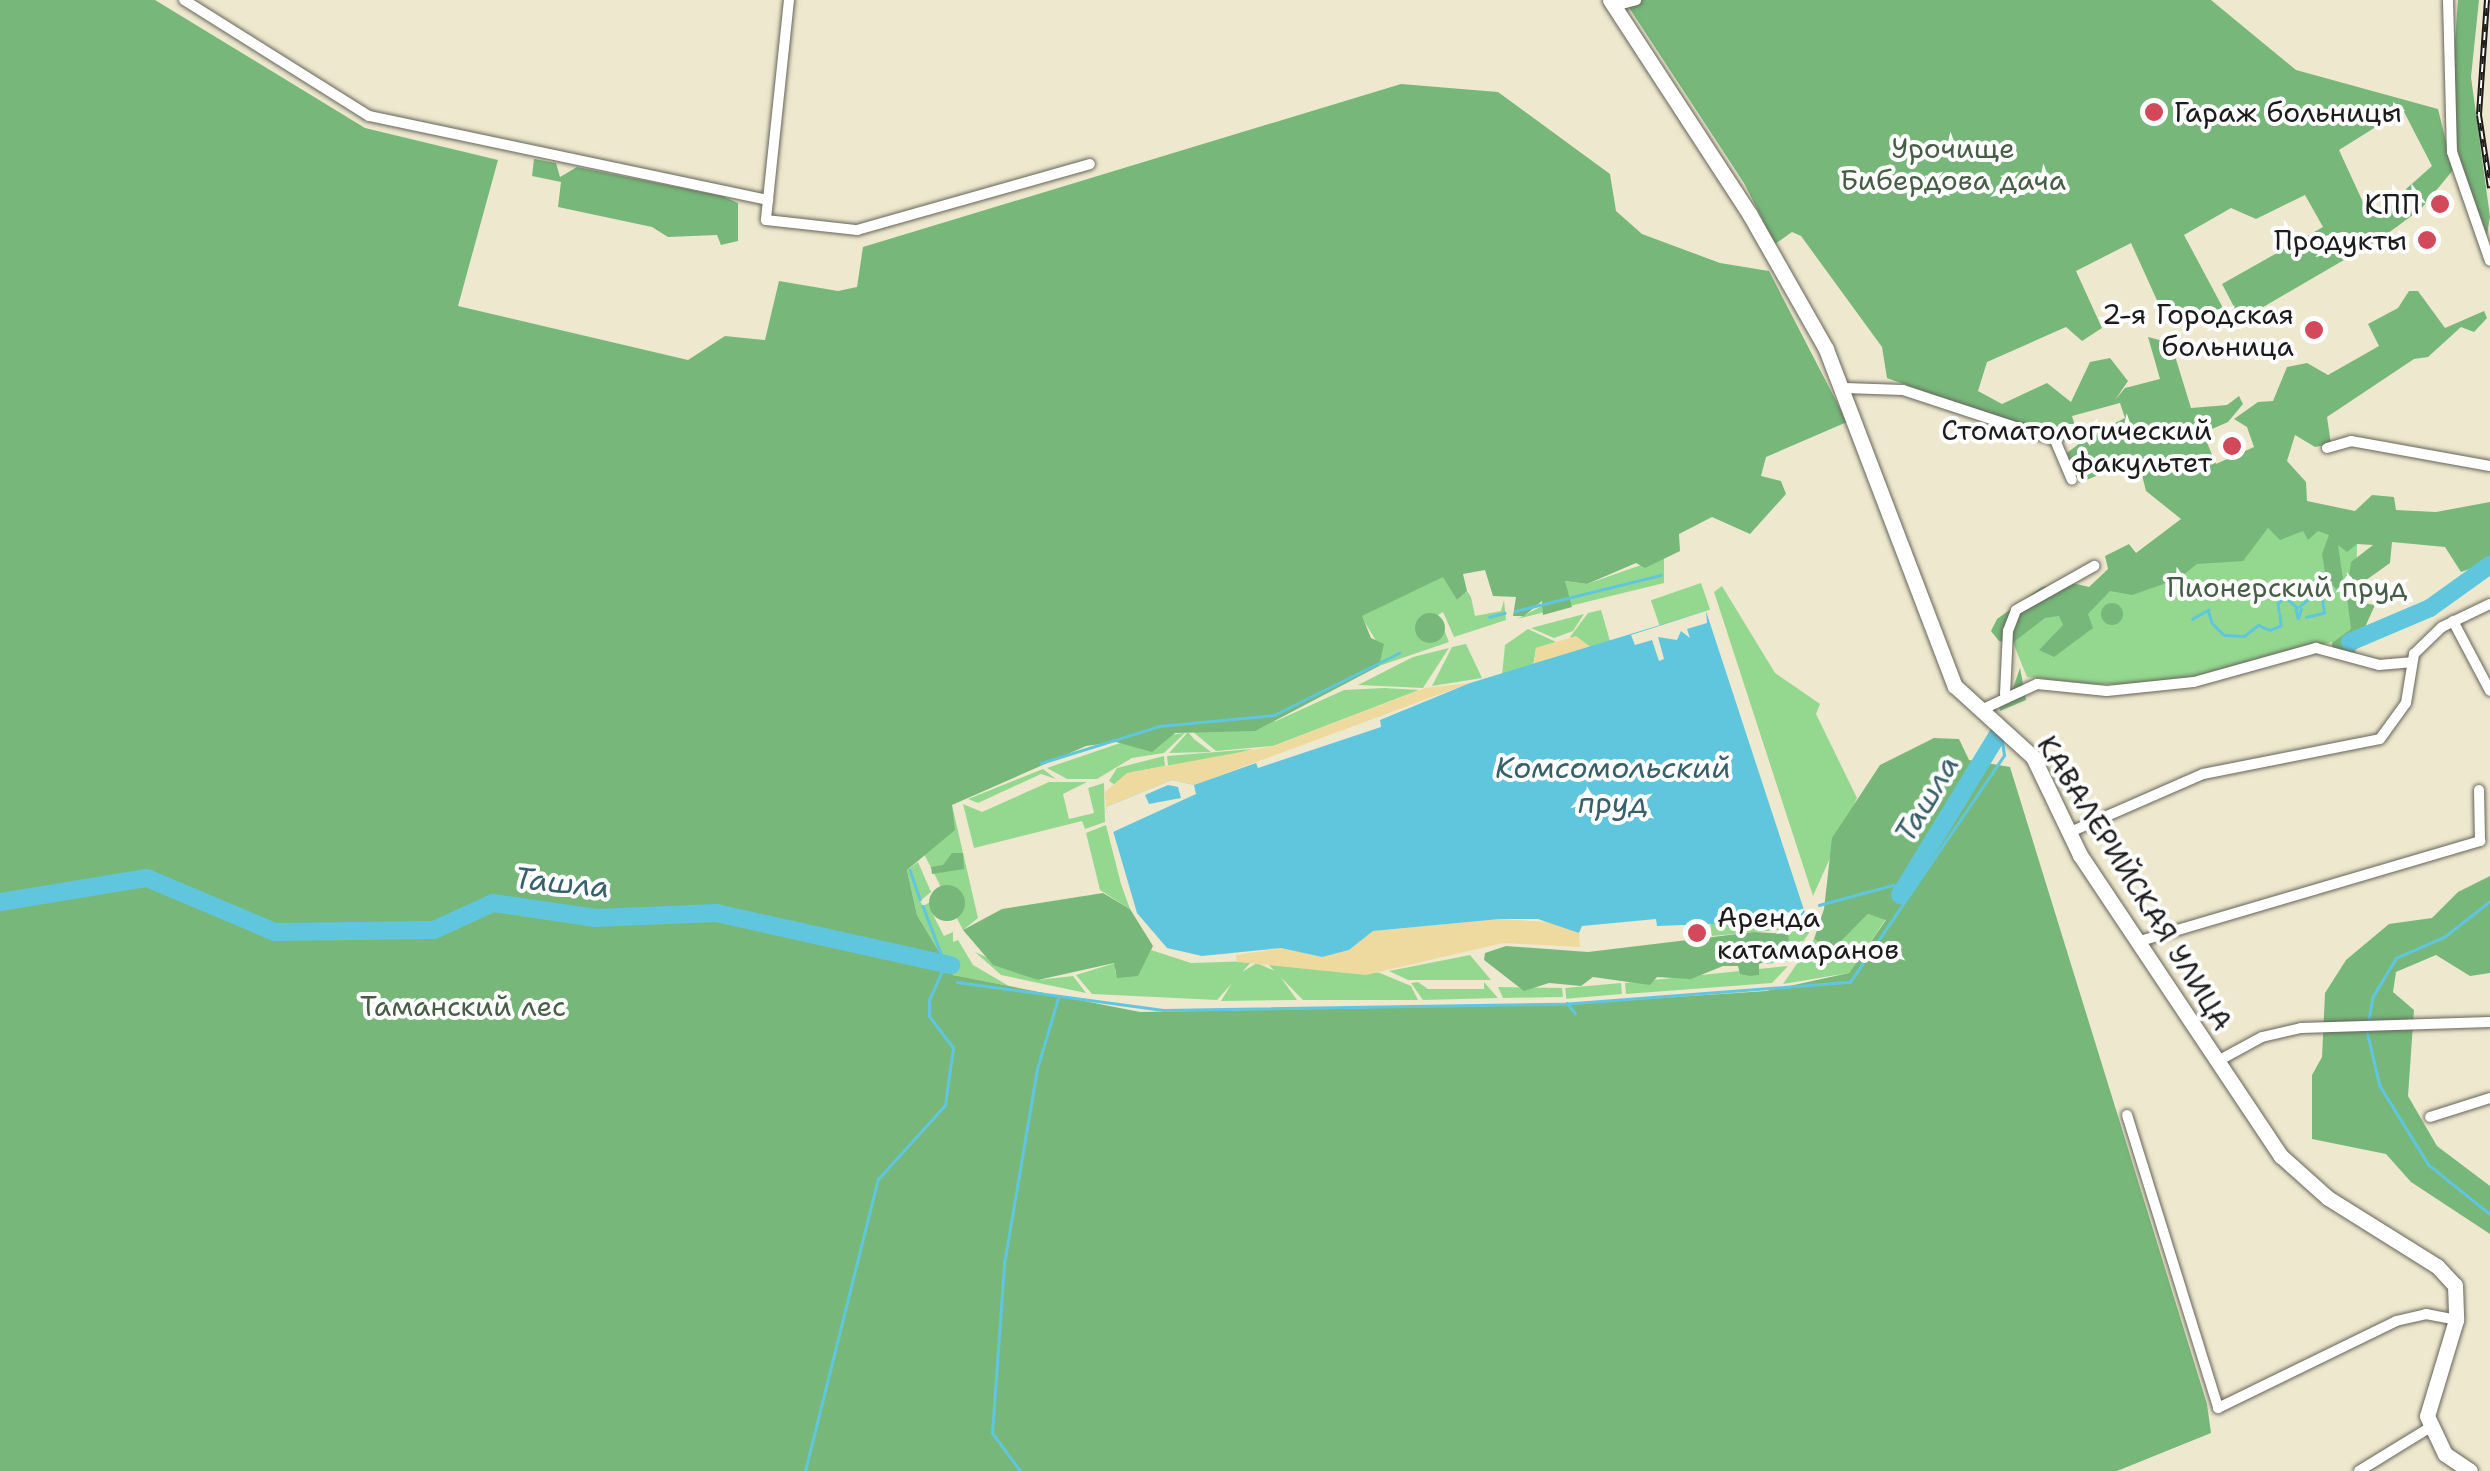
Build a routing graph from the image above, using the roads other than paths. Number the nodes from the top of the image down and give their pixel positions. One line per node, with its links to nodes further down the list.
1 (184, 0): 7 (street)
2 (789, 0): 7 (street)
3 (1636, 0): 5 (street)
4 (2448, 0): 8 (street)
5 (1612, 3): 9 (street, КАВАЛЕРИЙСКАЯ УЛИЦА)
6 (1090, 164): 7 (street)
7 (768, 200)
8 (2490, 261)
9 (1845, 388): 12 (street); 19 (street, КАВАЛЕРИЙСКАЯ УЛИЦА)
10 (2328, 448): 11 (street)
11 (2490, 466)
12 (2072, 480)
13 (2094, 566): 18 (street)
14 (2490, 604): 15 (street)
15 (2453, 621): 16 (street); 17 (street)
16 (2411, 662): 18 (street); 21 (street)
17 (2490, 690)
18 (2006, 694): 19 (street)
19 (1980, 710): 21 (street, КАВАЛЕРИЙСКАЯ УЛИЦА)
20 (2479, 790): 22 (street)
21 (2068, 834): 22 (street, КАВАЛЕРИЙСКАЯ УЛИЦА)
22 (2137, 942): 24 (street, КАВАЛЕРИЙСКАЯ УЛИЦА)
23 (2490, 1022): 24 (street)
24 (2216, 1062): 28 (street, КАВАЛЕРИЙСКАЯ УЛИЦА)
25 (2490, 1098): 27 (street)
26 (2127, 1115): 28 (street)
27 (2430, 1117)
28 (2456, 1320): 29 (street)
29 (2429, 1428): 30 (street); 31 (street)
30 (2359, 1471)
31 (2470, 1471)

